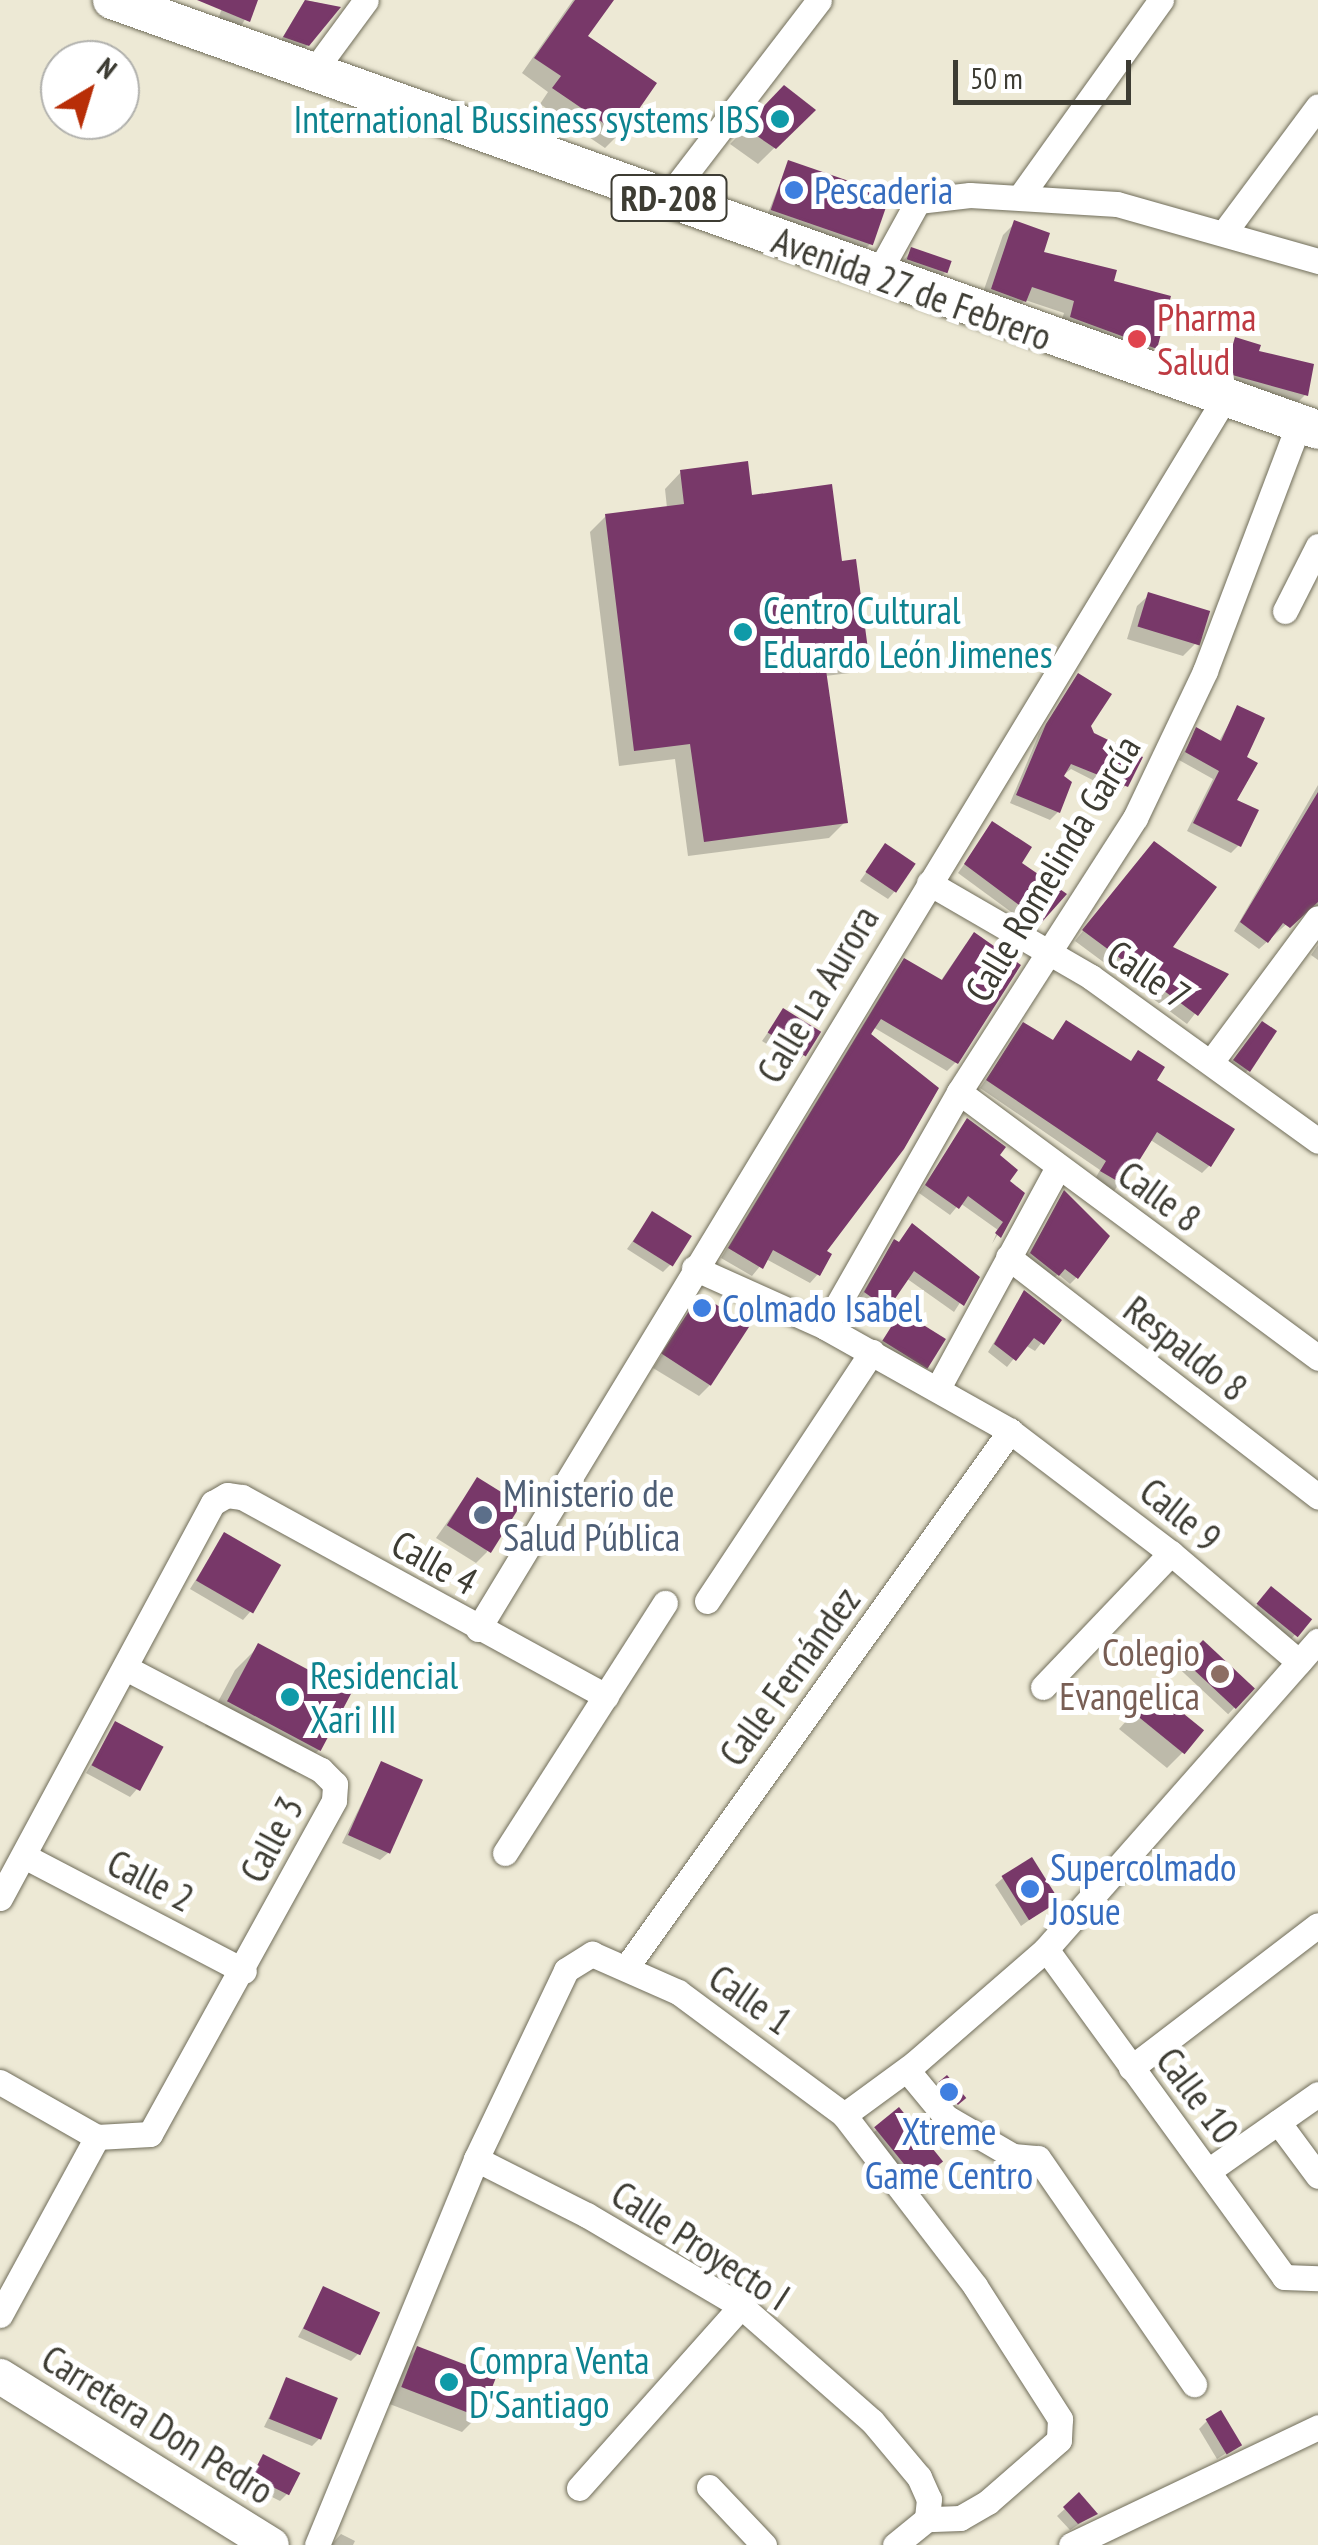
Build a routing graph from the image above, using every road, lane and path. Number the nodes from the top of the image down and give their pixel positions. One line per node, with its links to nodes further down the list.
1 (112, 0): 5 (main road, Avenida 27 de Febrero / RD-208)
2 (366, 0): 5 (street)
3 (819, 0): 8 (street)
4 (1161, 0): 7 (street)
5 (313, 72): 8 (main road, Avenida 27 de Febrero / RD-208)
6 (1318, 106): 9 (street)
7 (1022, 194): 9 (street); 11 (street)
8 (668, 198): 11 (main road, Avenida 27 de Febrero / RD-208)
9 (1226, 230): 10 (street)
10 (1318, 261)
11 (876, 277): 12 (main road, Avenida 27 de Febrero / RD-208)
12 (1223, 401): 13 (main road, Avenida 27 de Febrero / RD-208); 16 (street, Calle La Aurora)
13 (1308, 428): 18 (street, Calle Romelinda García)
14 (1318, 546): 15 (street)
15 (1285, 611)
16 (929, 883): 18 (street, Calle 7); 24 (street, Calle La Aurora)
17 (1318, 918): 19 (street)
18 (1045, 952): 19 (street, Calle 7); 20 (street, Calle Romelinda García)
19 (1211, 1062): 21 (street, Calle 7)
20 (959, 1092): 22 (street, Calle 8); 25 (street, Calle Romelinda García)
21 (1316, 1134)
22 (1058, 1166): 23 (street); 27 (street, Calle 8)
23 (1008, 1258): 28 (street); 30 (street, Respaldo 8)
24 (694, 1268): 25 (street); 34 (street, Calle La Aurora)
25 (825, 1328): 26 (street)
26 (872, 1352): 28 (street); 32 (street)
27 (1318, 1358)
28 (938, 1388): 29 (street, Calle 9)
29 (1010, 1430): 31 (street, Calle 9); 45 (street, Calle Fernández)
30 (1318, 1497)
31 (1171, 1553): 36 (street, Calle 9); 38 (street)
32 (708, 1601)
33 (665, 1602): 39 (street)
34 (478, 1629): 37 (street, Calle 4); 39 (street, Calle 4)
35 (1318, 1641): 36 (street)
36 (1300, 1662): 44 (street)
37 (126, 1668): 41 (street); 46 (street, Calle 3)
38 (1043, 1687)
39 (606, 1696): 40 (street)
40 (505, 1853)
41 (24, 1856): 42 (street); 46 (street, Calle 2)
42 (0, 1898)
43 (1318, 1924): 47 (street)
44 (1046, 1948): 47 (street, Calle 10); 48 (street)
45 (628, 1965): 51 (street, Calle 1); 54 (street, Calle 1)
46 (244, 1971): 53 (street, Calle 3)
47 (1131, 2068): 55 (street, Calle 10)
48 (907, 2070): 51 (street); 61 (street)
49 (0, 2082): 53 (street)
50 (1318, 2094): 52 (street)
51 (844, 2115): 65 (street, Calle 1)
52 (1278, 2122): 55 (street); 56 (street)
53 (97, 2137): 59 (street)
54 (476, 2160): 58 (street, Calle Proyecto I); 67 (street, Calle 1)
55 (1208, 2171): 57 (street, Calle 10)
56 (1318, 2176)
57 (1306, 2280)
58 (741, 2306): 64 (street); 65 (street, Calle Proyecto I)
59 (0, 2315)
60 (0, 2376): 66 (street, Carretera Don Pedro)
61 (1194, 2384)
62 (1314, 2432): 70 (street)
63 (709, 2487): 68 (street)
64 (580, 2488)
65 (926, 2519): 69 (street)
66 (271, 2545)
67 (317, 2545)
68 (764, 2545)
69 (895, 2545)
70 (1071, 2545)

